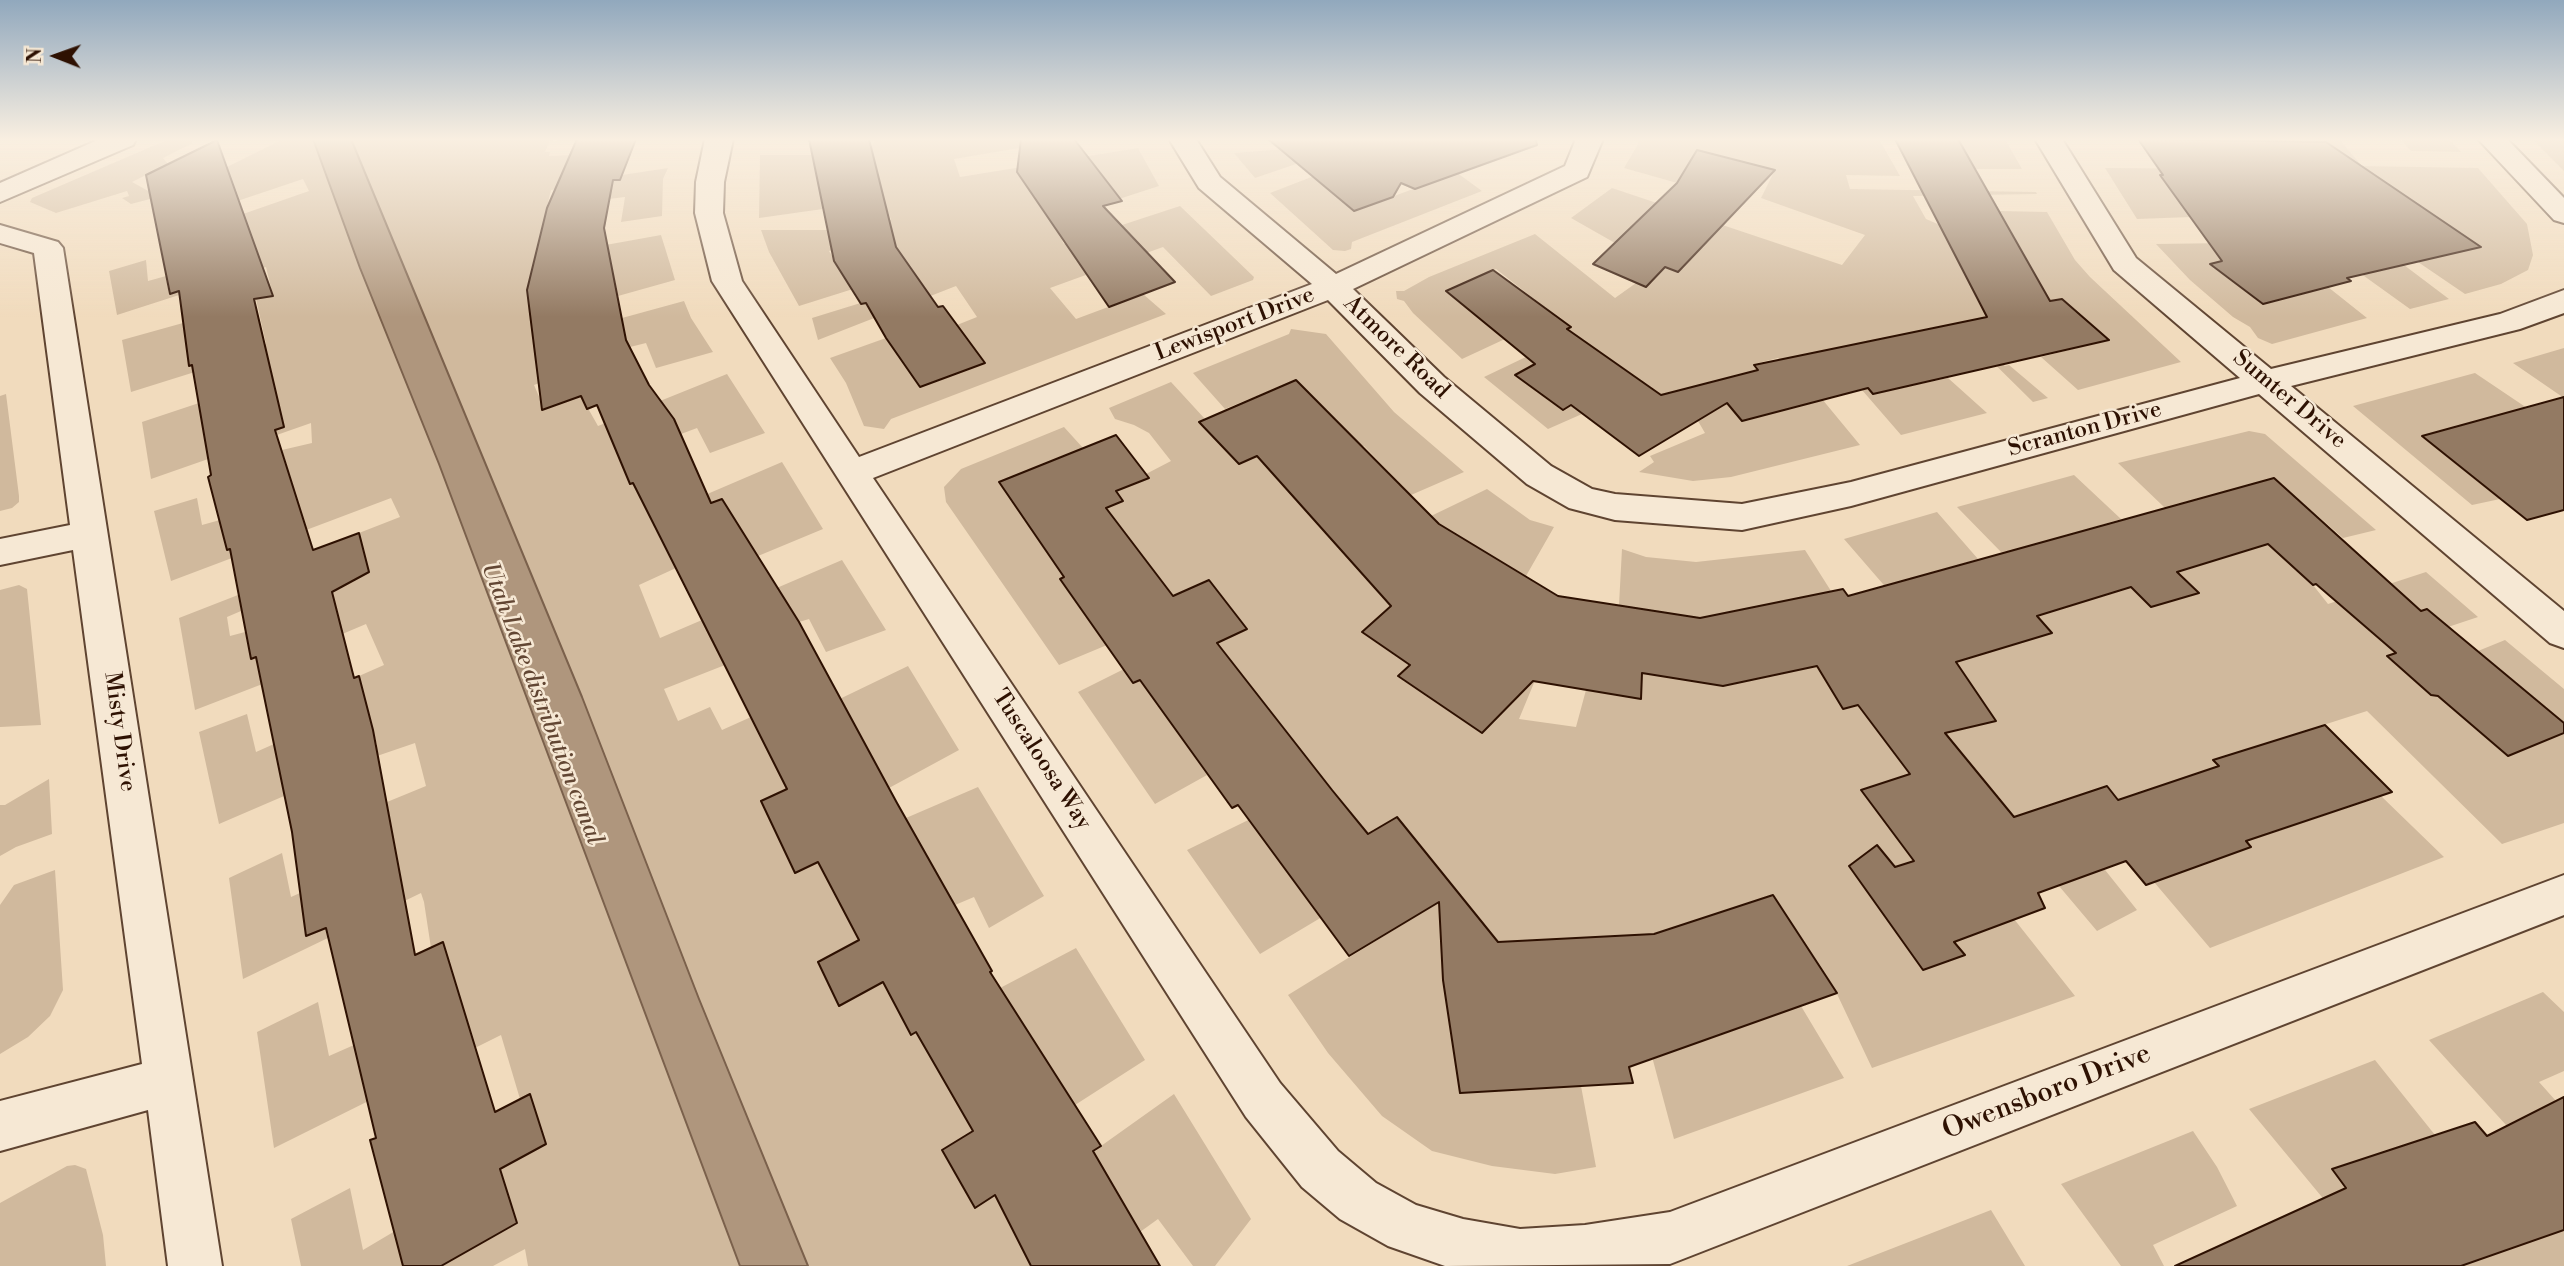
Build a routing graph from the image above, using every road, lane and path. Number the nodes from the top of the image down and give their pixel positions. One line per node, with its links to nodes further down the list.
1 (709, 198): 11 (street, Tuscaloosa Way)
2 (1228, 198): 8 (street, Atmore Road)
3 (1522, 198): 8 (street, Lewisport Drive)
4 (2084, 198): 10 (street, Sumter Drive)
5 (2549, 198): 6 (street)
6 (2564, 214)
7 (0, 234): 13 (street, Misty Drive)
8 (1333, 287): 11 (street, Lewisport Drive); 12 (street, Atmore Road)
9 (2564, 299): 10 (street, Scranton Drive)
10 (2267, 381): 12 (street, Scranton Drive); 15 (street, Sumter Drive)
11 (852, 472): 19 (street, Tuscaloosa Way)
12 (1600, 504)
13 (90, 534): 14 (street); 17 (street, Misty Drive)
14 (0, 552)
15 (2564, 633)
16 (2564, 895): 19 (street, Owensboro Drive)
17 (169, 1081): 18 (street); 20 (street, Misty Drive)
18 (0, 1126)
19 (1520, 1255)
20 (195, 1266)

